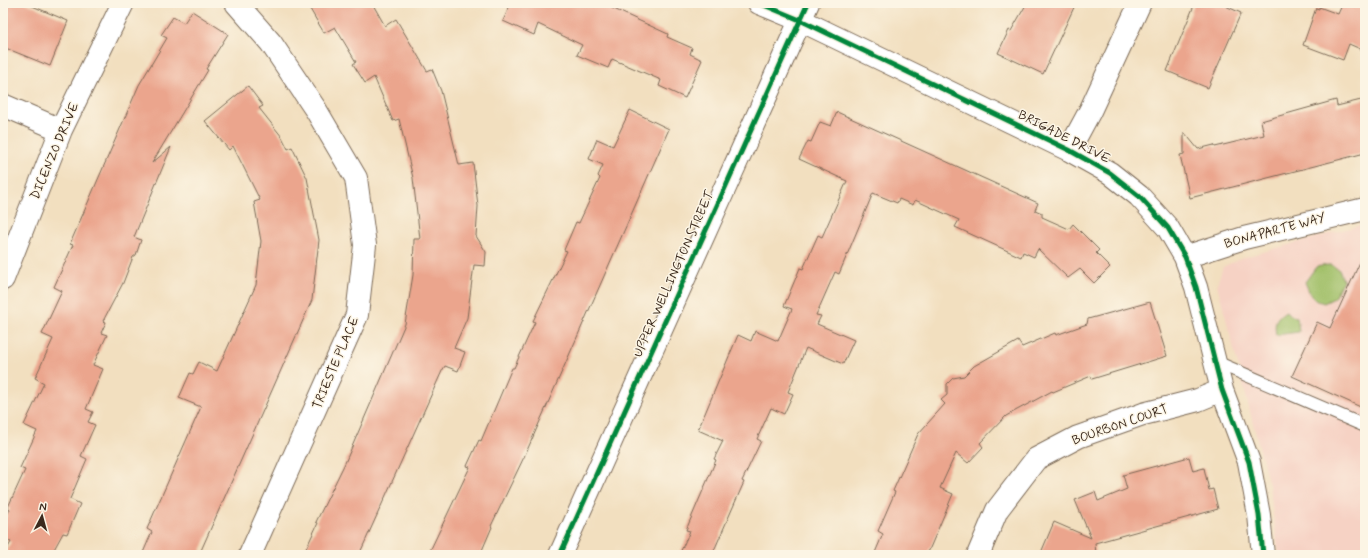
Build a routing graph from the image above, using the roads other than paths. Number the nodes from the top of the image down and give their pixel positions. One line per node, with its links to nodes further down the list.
1 (123, 3): 7 (street, DICENZO DRIVE)
2 (236, 3): 15 (street, TRIESTE PLACE)
3 (759, 3): 5 (street)
4 (1140, 3): 8 (street)
5 (804, 12): 8 (street, BRIGADE DRIVE); 16 (street, UPPER WELLINGTON STREET)
6 (3, 104): 7 (street)
7 (60, 130): 11 (street, DICENZO DRIVE)
8 (1069, 150): 10 (street, BRIGADE DRIVE)
9 (1365, 209): 10 (street, BONAPARTE WAY)
10 (1185, 256): 12 (street, BRIGADE DRIVE)
11 (3, 279)
12 (1216, 362): 13 (street, BRIGADE DRIVE); 14 (lane)
13 (1222, 390): 17 (street, BOURBON COURT); 18 (street, BRIGADE DRIVE)
14 (1365, 426)
15 (250, 555)
16 (560, 555)
17 (978, 555)
18 (1263, 555)

